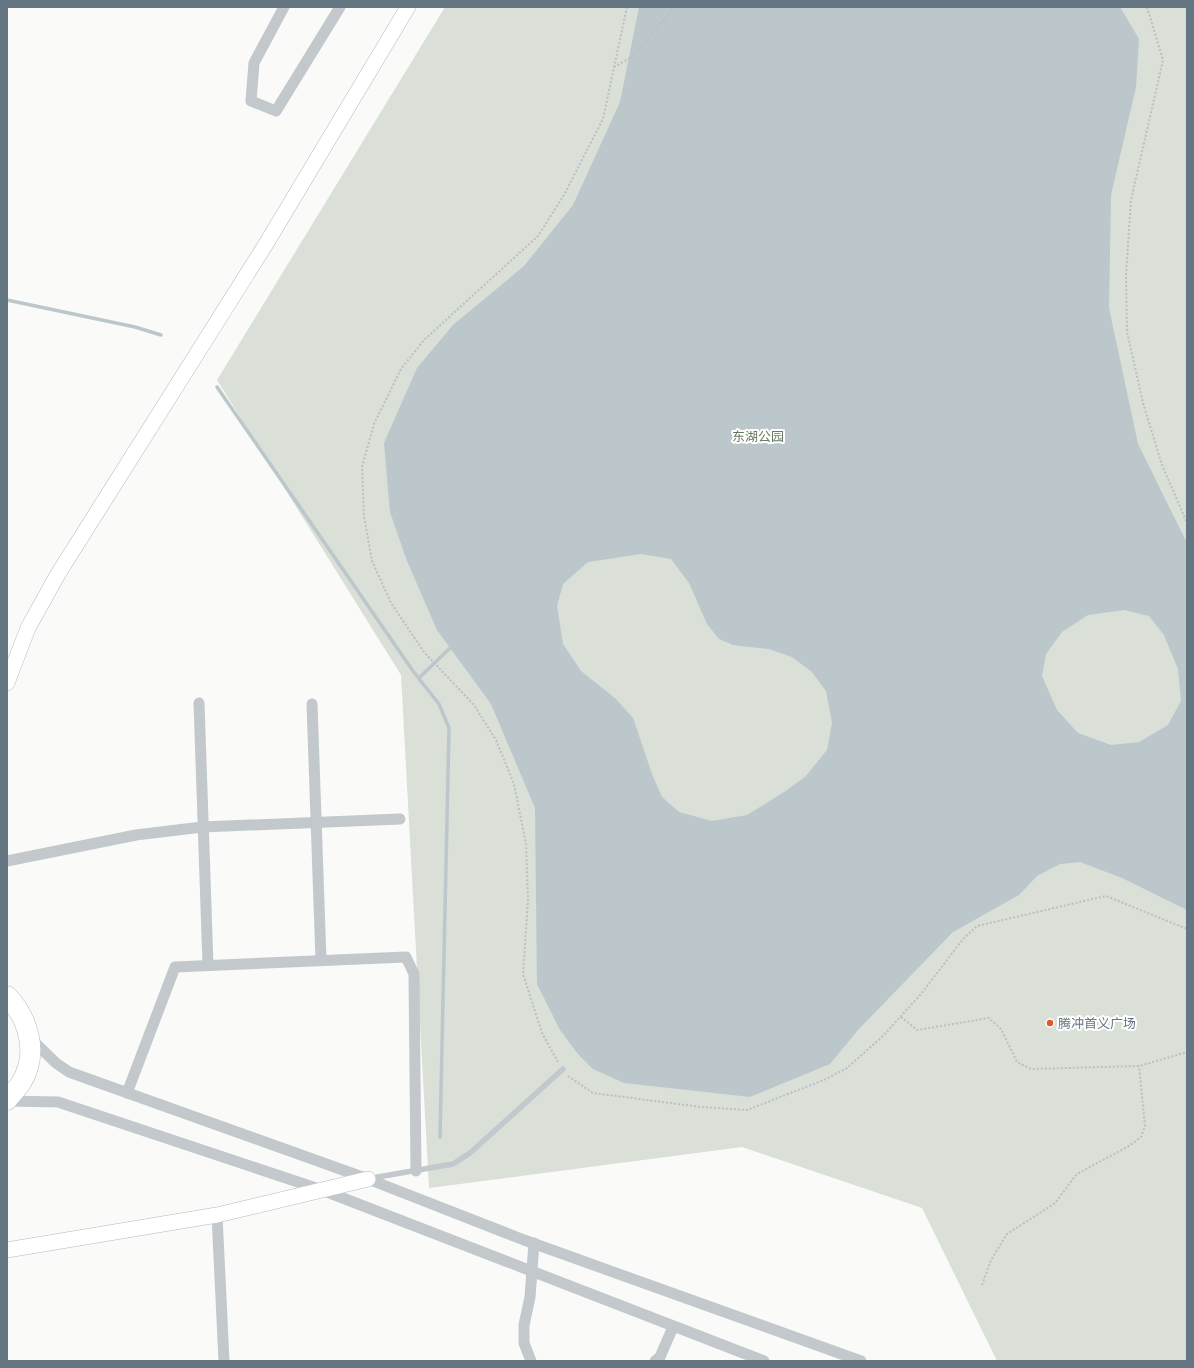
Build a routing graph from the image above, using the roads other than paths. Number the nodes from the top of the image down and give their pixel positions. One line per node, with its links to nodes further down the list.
1 (284, 7): 2 (street)
2 (340, 7)
3 (408, 7): 4 (main road)
4 (7, 683)
5 (199, 703): 9 (street)
6 (312, 704): 8 (street)
7 (400, 819): 8 (street)
8 (316, 822): 9 (street); 11 (street)
9 (202, 827): 10 (street); 12 (street)
10 (7, 861)
11 (321, 960): 12 (street); 18 (street)
12 (208, 965): 16 (street)
13 (10, 997): 14 (highway)
14 (30, 1038): 16 (street); 17 (highway)
15 (563, 1069): 18 (lane)
16 (128, 1093): 19 (street)
17 (7, 1100): 20 (street)
18 (416, 1171): 19 (lane)
19 (368, 1179): 20 (main road); 22 (street)
20 (322, 1190): 21 (main road); 24 (street)
21 (217, 1215): 23 (main road); 26 (street)
22 (534, 1243): 24 (street); 30 (street)
23 (7, 1250)
24 (531, 1271): 25 (street); 27 (street)
25 (673, 1327): 28 (street); 29 (street)
26 (224, 1361)
27 (531, 1361)
28 (655, 1361)
29 (764, 1361)
30 (861, 1361)

